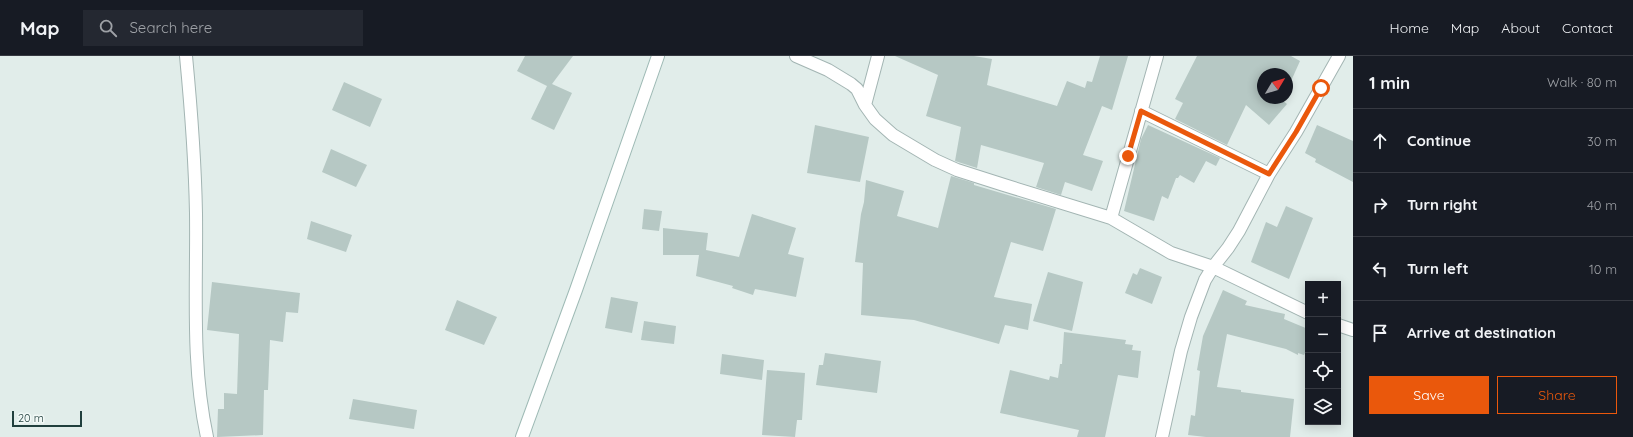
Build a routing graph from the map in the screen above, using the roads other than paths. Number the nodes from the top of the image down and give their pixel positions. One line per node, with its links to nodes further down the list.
1 (186, 56): 15 (street)
2 (658, 56): 16 (street)
3 (796, 56): 7 (street)
4 (878, 56): 7 (street)
5 (1157, 56): 8 (street)
6 (1339, 56): 9 (street)
7 (865, 105): 10 (street)
8 (1141, 111): 9 (street); 10 (street)
9 (1269, 174): 11 (street)
10 (1111, 218): 11 (street)
11 (1213, 267): 12 (street); 17 (street)
12 (1305, 312)
13 (1341, 326): 14 (street)
14 (1353, 330)
15 (207, 437)
16 (522, 437)
17 (1162, 437)

